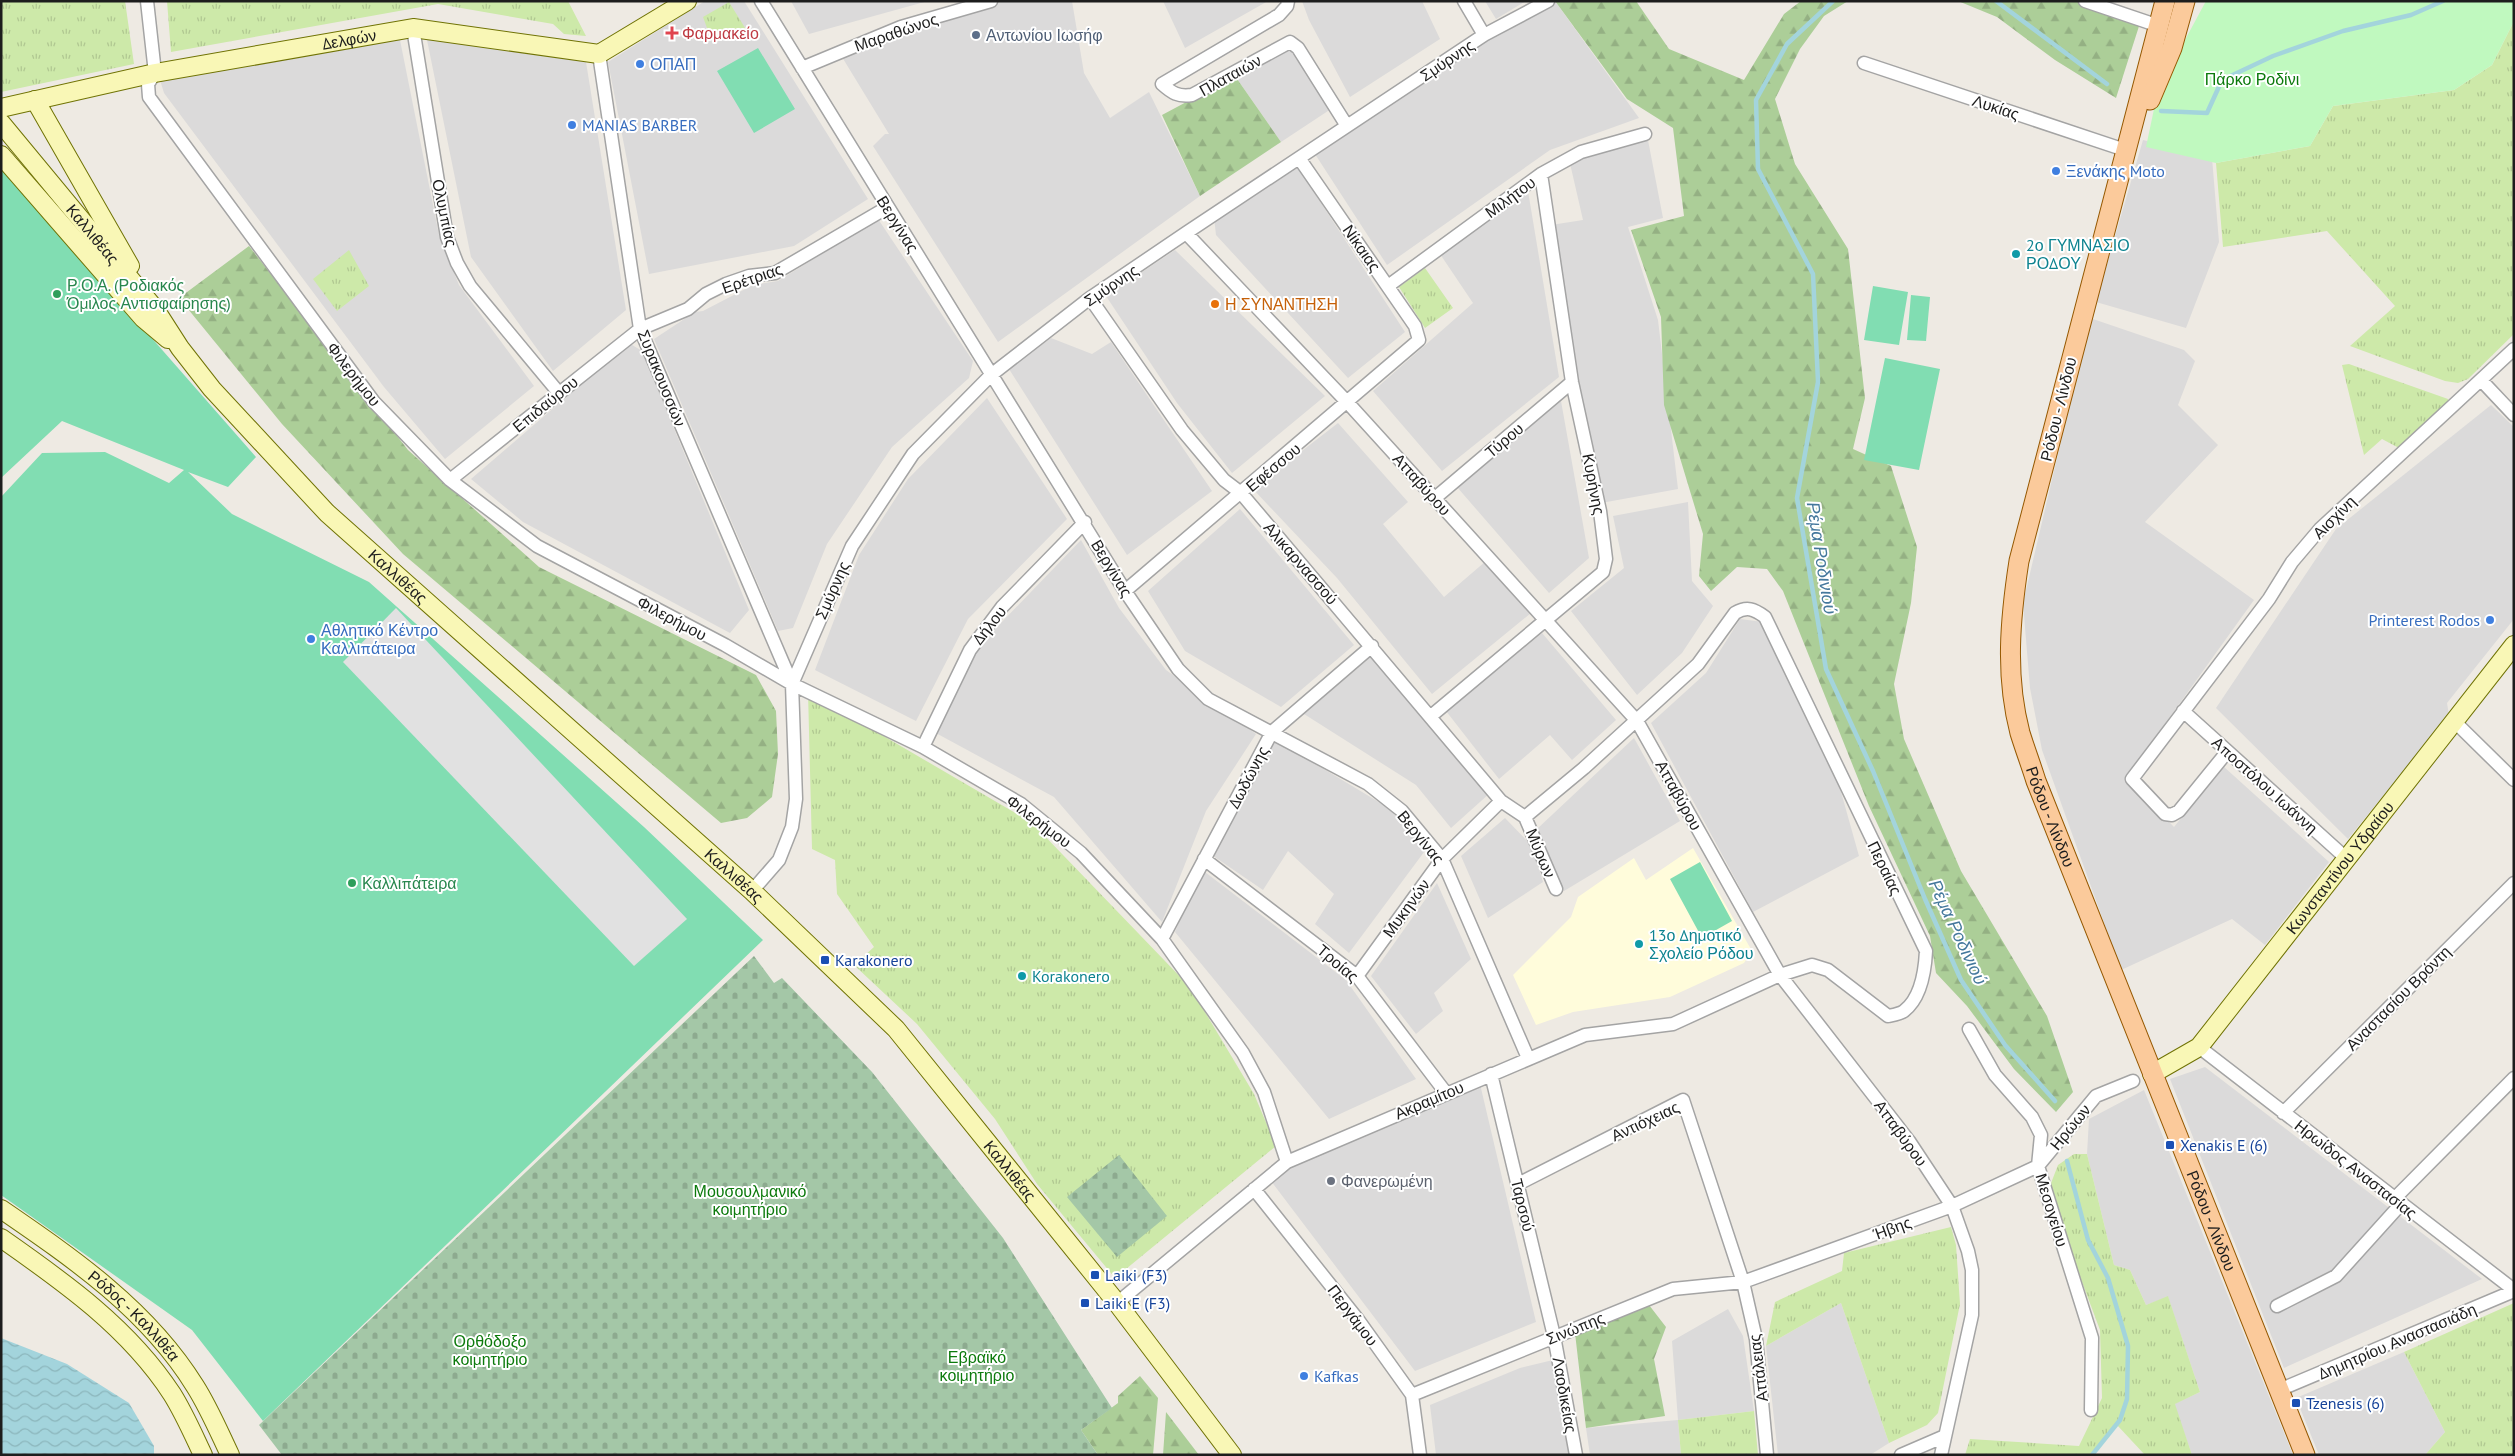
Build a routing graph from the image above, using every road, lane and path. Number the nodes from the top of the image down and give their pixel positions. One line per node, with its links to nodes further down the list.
1 (147, 1): 18 (street, Φιλερήμου)
2 (687, 1): 11 (main road)
3 (761, 1): 17 (street, Βεργίνας)
4 (991, 1): 17 (street, Μαραθώνος)
5 (1288, 1): 22 (street, Πλαταιών)
6 (1464, 1): 14 (street)
7 (1548, 1): 14 (street, Σμύρνης)
8 (2085, 1): 12 (street)
9 (2165, 1): 12 (main road, Ρόδου - Λίνδου)
10 (2185, 1): 24 (main road, Ρόδου - Λίνδου)
11 (670, 7): 15 (main road)
12 (2159, 26): 24 (main road, Ρόδου - Λίνδου)
13 (412, 28): 15 (main road, Δελφών); 18 (main road, Δελφών); 40 (street, Ολυμπίας)
14 (1484, 35): 22 (street, Σμύρνης)
15 (599, 54): 33 (street, Συρακουσσών)
16 (1864, 63): 24 (street, Λυκίας)
17 (802, 68): 28 (street, Βεργίνας)
18 (155, 74): 19 (main road, Δελφών); 43 (street, Φιλερήμου)
19 (35, 100): 20 (main road, Δελφών); 32 (main road)
20 (1, 108)
21 (1, 123): 32 (main road, Καλλιθέας)
22 (1347, 126): 26 (street, Σμύρνης)
23 (1645, 134): 27 (street, Μιλήτου)
24 (2128, 152): 75 (main road, Ρόδου - Λίνδου)
25 (1, 155): 35 (main road, Καλλιθέας)
26 (1300, 158): 29 (street, Σμύρνης); 30 (street, Νίκαιας)
27 (1541, 174): 30 (street, Μιλήτου); 39 (street, Κυρήνης)
28 (888, 207): 33 (street, Ερέτριας); 37 (street, Βεργίνας)
29 (1186, 233): 31 (street, Σμύρνης); 41 (street, Ατταβύρου)
30 (1388, 286): 34 (street, Νίκαιας)
31 (1090, 298): 37 (street, Σμύρνης); 44 (street, Αλικαρνασσού)
32 (155, 309): 35 (main road, Καλλιθέας)
33 (640, 329): 40 (street, Επιδαύρου); 51 (street, Συρακουσσών)
34 (1419, 340): 41 (street, Εφέσσου)
35 (180, 348): 67 (main road, Καλλιθέας)
36 (2514, 349): 38 (street, Αισχίνη)
37 (991, 375): 46 (street, Βεργίνας); 51 (street, Σμύρνης)
38 (2480, 380): 42 (street); 52 (street, Αισχίνη)
39 (1572, 382): 45 (street, Τύρου); 48 (street, Κυρήνης)
40 (559, 393): 43 (street, Επιδαύρου)
41 (1348, 403): 44 (street, Εφέσσου); 45 (street, Ατταβύρου)
42 (2514, 415)
43 (450, 480): 51 (street, Φιλερήμου)
44 (1241, 493): 47 (street, Εφέσσου); 50 (street, Αλικαρνασσού)
45 (1435, 498): 48 (street, Ατταβύρου)
46 (1084, 522): 47 (street, Βεργίνας); 57 (street, Δήλου)
47 (1125, 591): 56 (street, Βεργίνας)
48 (1546, 620): 53 (street, Κυρήνης); 54 (street, Ατταβύρου)
49 (2514, 645): 55 (main road, Κωνσταντίνου Υδραίου)
50 (1372, 646): 53 (street, Αλικαρνασσού); 56 (street, Δωδώνης)
51 (792, 684): 57 (street, Φιλερήμου); 67 (street)
52 (2183, 712): 58 (street, Αποστόλου Ιωάννη); 58 (street, Αισχίνη)
53 (1431, 716): 60 (street, Αλικαρνασσού)
54 (1637, 721): 61 (street); 69 (street, Ατταβύρου); 69 (street, Περαίας)
55 (2455, 722): 59 (street); 64 (main road, Κωνσταντίνου Υδραίου)
56 (1272, 732): 62 (street, Δωδώνης); 63 (street, Βεργίνας)
57 (924, 747): 68 (street, Φιλερήμου)
58 (2227, 752): 64 (street, Αποστόλου Ιωάννη)
59 (2514, 780)
60 (1501, 801): 61 (street, Αλικαρνασσού); 63 (street, Μυκηνών)
61 (1526, 817): 66 (street, Μύρων)
62 (1204, 859): 68 (street, Δωδώνης); 70 (street, Τροίας)
63 (1442, 859): 70 (street, Μυκηνών); 73 (street, Βεργίνας)
64 (2348, 859): 72 (main road, Κωνσταντίνου Υδραίου)
65 (2514, 883): 79 (street, Αναστασίου Βρόντη)
66 (1556, 889)
67 (752, 891): 90 (main road, Καλλιθέας)
68 (1162, 939): 80 (street, Φιλερήμου)
69 (1780, 975): 73 (street, Ακραμίτου); 85 (street, Ατταβύρου)
70 (1357, 976): 78 (street, Τροίας)
71 (1969, 1029): 81 (street, Μεσογείου)
72 (2199, 1047): 75 (main road, Κωνσταντίνου Υδραίου); 79 (street, Ηρωίδος Αναστασίας)
73 (1528, 1058): 74 (street, Ακραμίτου)
74 (1491, 1074): 78 (street, Ακραμίτου); 82 (street, Ταρσού)
75 (2152, 1074): 93 (main road, Ρόδου - Λίνδου)
76 (2514, 1078): 84 (street)
77 (2133, 1081): 81 (street, Ηρώων)
78 (1446, 1093): 80 (street, Ακραμίτου)
79 (2283, 1113): 84 (street, Ηρωίδος Αναστασίας)
80 (1287, 1162): 83 (street, Ακραμίτου)
81 (2038, 1166): 85 (street, Ήβης); 95 (street, Μεσογείου)
82 (1518, 1184): 88 (street, Αντιόχειας); 92 (street, Ταρσού)
83 (1254, 1189): 90 (street, Ακραμίτου); 94 (street, Περγάμου)
84 (2398, 1201): 89 (street, Ηρωίδος Αναστασίας); 91 (street)
85 (1952, 1206): 88 (street, Ήβης); 96 (street, Ατταβύρου)
86 (1, 1209): 98 (main road, Ρόδος - Καλλιθέα)
87 (1, 1238): 97 (main road, Ρόδος - Καλλιθέα)
88 (1743, 1282): 92 (street, Σινώπης); 102 (street, Αττάλειας)
89 (2514, 1291): 93 (street, Δημητρίου Αναστασιάδη)
90 (1117, 1303): 99 (main road, Καλλιθέας)
91 (2277, 1306)
92 (1554, 1336): 94 (street, Σινώπης); 101 (street, Λαοδικείας)
93 (2279, 1390): 105 (main road, Ρόδου - Λίνδου)
94 (1412, 1395): 100 (street, Περγάμου)
95 (2091, 1410)
96 (1945, 1436): 103 (street); 104 (street, Ατταβύρου)
97 (203, 1455)
98 (230, 1455)
99 (1232, 1455)
100 (1420, 1455)
101 (1576, 1455)
102 (1768, 1455)
103 (1901, 1455)
104 (1941, 1455)
105 (2305, 1455)

